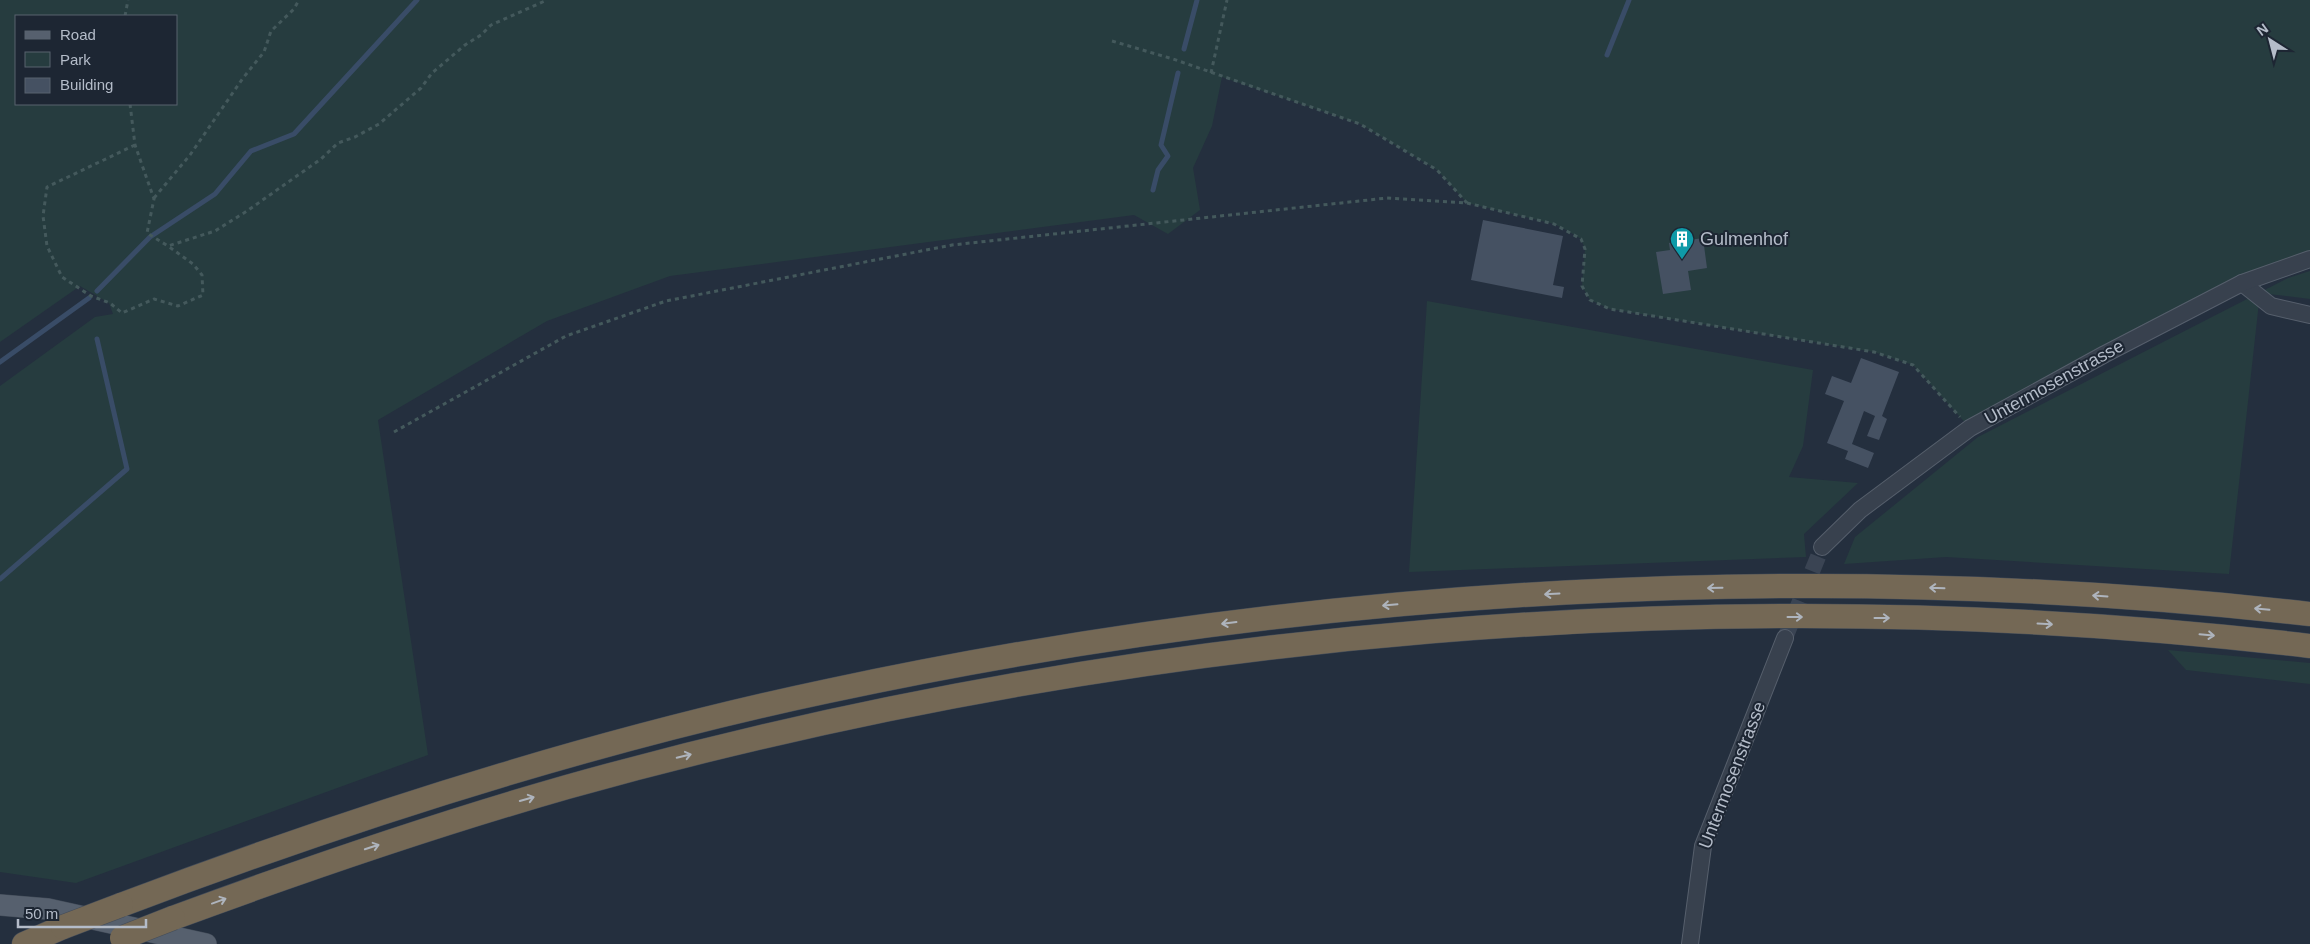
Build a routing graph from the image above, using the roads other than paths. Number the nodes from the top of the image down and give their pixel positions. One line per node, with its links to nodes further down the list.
1 (2310, 259): 2 (street, Untermosenstrasse)
2 (2242, 283): 3 (street); 4 (street, Untermosenstrasse)
3 (2310, 316)
4 (1822, 547)
5 (2310, 614): 10 (highway, one-way to 10, bridge)
6 (1785, 638): 12 (street, Untermosenstrasse)
7 (2310, 646): 9 (highway, one-way to 7, bridge)
8 (0, 904): 11 (main road)
9 (114, 941)
10 (24, 944)
11 (206, 944)
12 (1690, 944)

